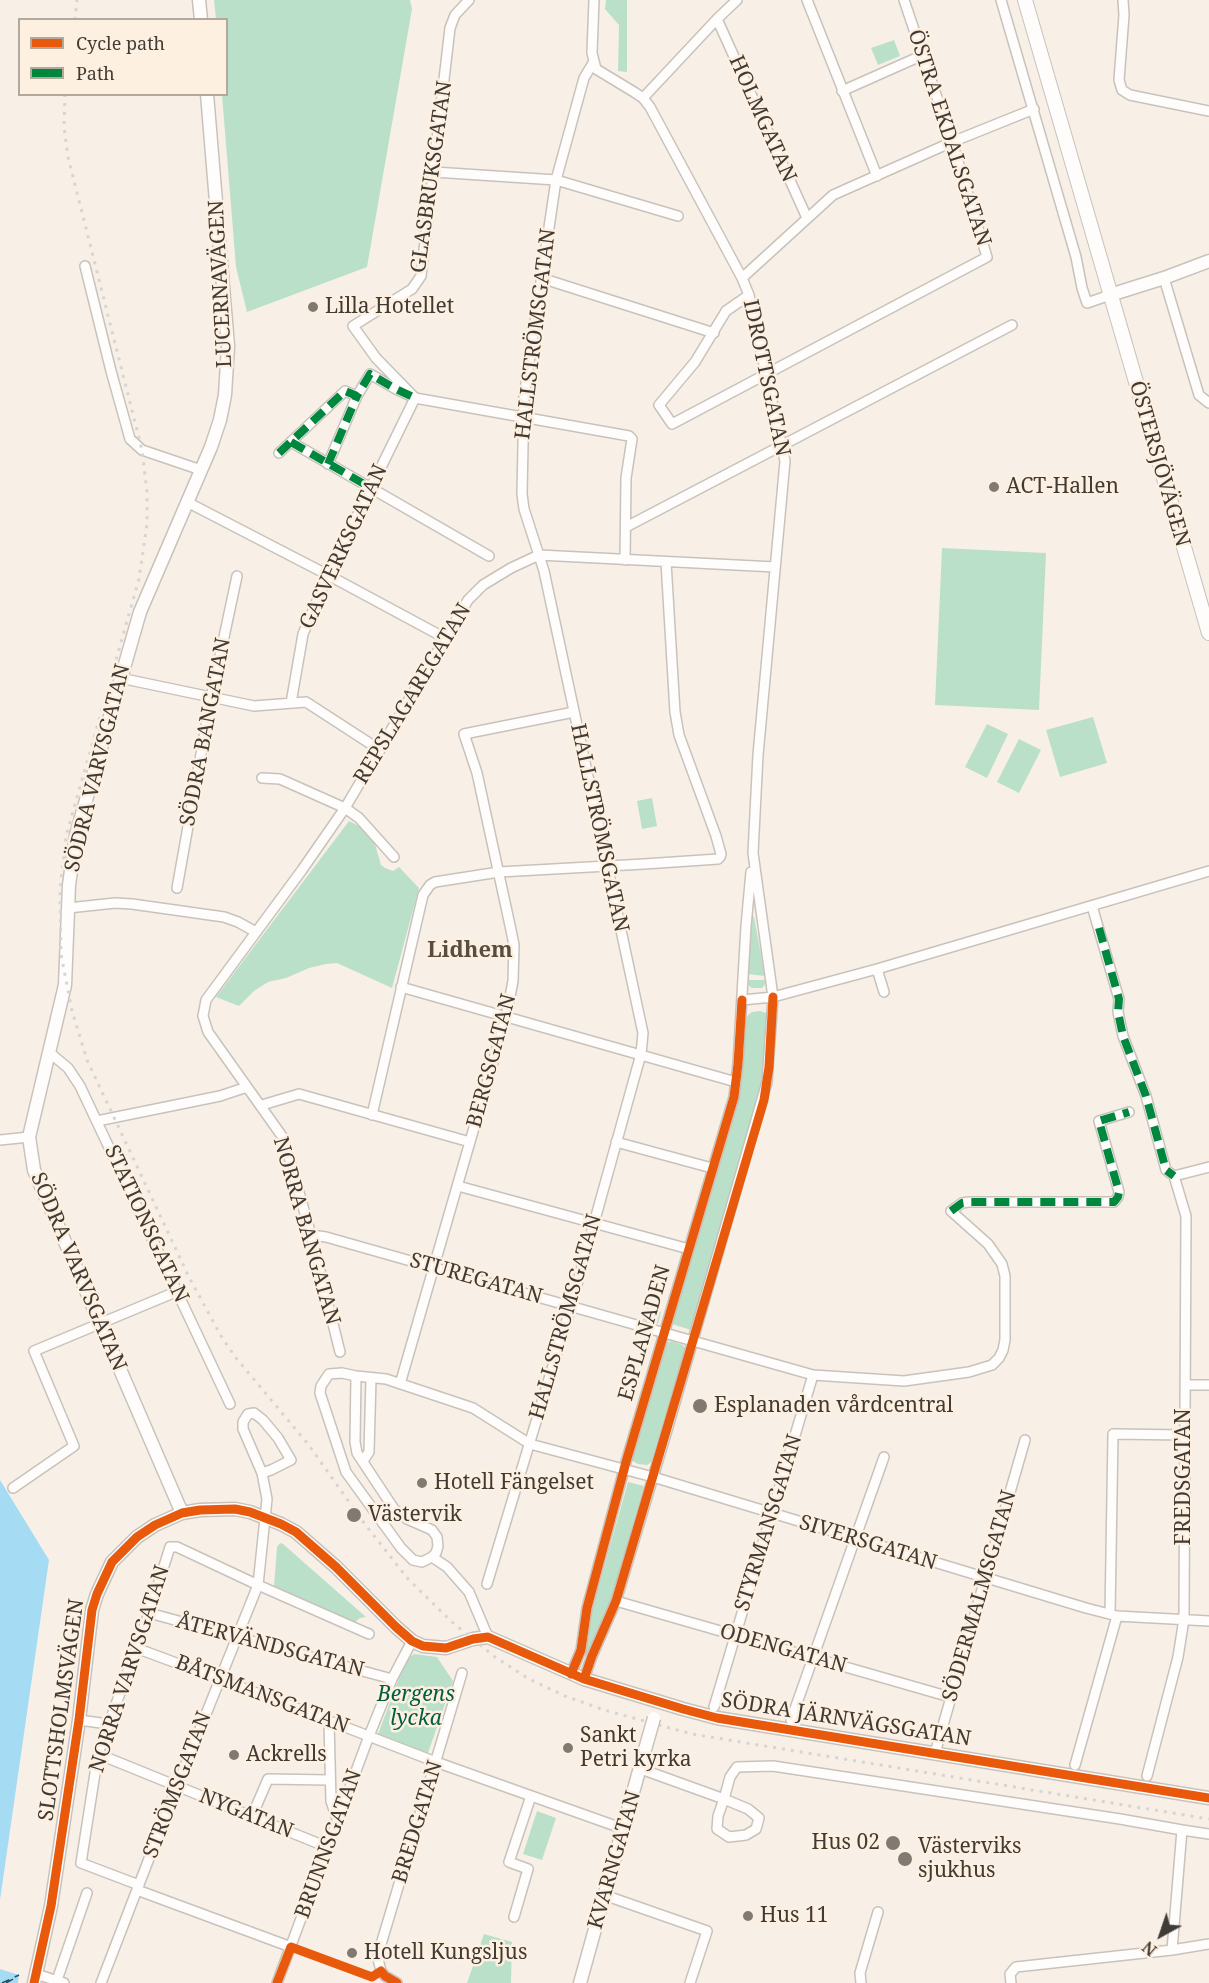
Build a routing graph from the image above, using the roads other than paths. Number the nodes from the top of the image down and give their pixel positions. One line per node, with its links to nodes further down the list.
1 (199, 0): 10 (street)
2 (469, 0): 20 (street, GLASBRUKSGATAN)
3 (594, 0): 13 (street)
4 (737, 0): 11 (street)
5 (807, 0): 14 (street)
6 (904, 0): 12 (street, ÖSTRA EKDALSGATAN)
7 (1001, 0): 17 (street)
8 (1025, 0): 31 (main road, ÖSTERSJÖVÄGEN)
9 (1123, 0): 18 (street)
10 (201, 18)
11 (717, 19): 16 (street); 24 (street, HOLMGATAN)
12 (923, 55): 14 (street); 19 (street, ÖSTRA EKDALSGATAN)
13 (593, 63): 16 (street, IDROTTSGATAN); 22 (street, HALLSTRÖMSGATAN)
14 (842, 91): 21 (street)
15 (207, 96): 43 (street, LUCERNAVÄGEN)
16 (643, 98): 28 (street, IDROTTSGATAN)
17 (1034, 109): 19 (street); 31 (street)
18 (1209, 111)
19 (952, 142): 21 (street); 34 (street, ÖSTRA EKDALSGATAN)
20 (434, 172): 22 (street); 36 (street, GLASBRUKSGATAN)
21 (877, 176): 24 (street)
22 (556, 180): 23 (street); 27 (street, HALLSTRÖMSGATAN)
23 (678, 216)
24 (807, 218): 28 (street)
25 (1209, 261): 29 (street)
26 (86, 266): 43 (street)
27 (540, 278): 33 (street); 38 (street, HALLSTRÖMSGATAN)
28 (742, 278): 30 (street, IDROTTSGATAN)
29 (1164, 278): 31 (street); 37 (street)
30 (749, 295): 33 (street); 34 (street, IDROTTSGATAN)
31 (1110, 295): 54 (main road, ÖSTERSJÖVÄGEN)
32 (1012, 325): 40 (street)
33 (714, 333): 34 (street, ÖSTRA EKDALSGATAN)
34 (766, 374): 40 (street, IDROTTSGATAN)
35 (357, 396): 36 (street); 39 (street); 42 (street)
36 (415, 398): 38 (street); 44 (street, GASVERKSGATAN)
37 (1209, 403)
38 (523, 416): 46 (street); 47 (street, HALLSTRÖMSGATAN)
39 (291, 442): 41 (street); 42 (street)
40 (782, 444): 46 (street); 51 (street, IDROTTSGATAN)
41 (279, 453)
42 (328, 464): 44 (street)
43 (201, 470): 45 (street, SÖDRA VARVSGATAN)
44 (371, 488): 48 (street); 52 (street, GASVERKSGATAN)
45 (187, 502): 52 (street); 56 (street, SÖDRA VARVSGATAN)
46 (626, 526): 49 (street)
47 (539, 555): 49 (street, REPSLAGAREGATAN); 55 (street, REPSLAGAREGATAN); 59 (street, HALLSTRÖMSGATAN)
48 (489, 556)
49 (625, 560): 50 (street, REPSLAGAREGATAN)
50 (666, 562): 51 (street, REPSLAGAREGATAN); 65 (street)
51 (775, 567): 63 (street, IDROTTSGATAN)
52 (328, 575): 55 (street); 58 (street, GASVERKSGATAN)
53 (237, 576): 57 (street, SÖDRA BANGATAN)
54 (1209, 633)
55 (445, 638): 60 (street, REPSLAGAREGATAN)
56 (120, 678): 57 (street); 70 (street, SÖDRA VARVSGATAN)
57 (211, 698): 58 (street); 68 (street, SÖDRA BANGATAN)
58 (291, 703): 60 (street)
59 (574, 712): 65 (street, HALLSTRÖMSGATAN); 67 (street, BERGSGATAN)
60 (380, 750): 62 (street, REPSLAGAREGATAN)
61 (262, 778): 62 (street)
62 (345, 808): 64 (street); 71 (street, REPSLAGAREGATAN)
63 (753, 854): 75 (street); 76 (street, ESPLANADEN)
64 (394, 857)
65 (608, 866): 67 (street); 79 (street, HALLSTRÖMSGATAN)
66 (1209, 871): 69 (street)
67 (499, 872): 73 (street); 77 (street, BERGSGATAN)
68 (177, 888)
69 (1092, 906): 72 (street); 92 (street, FREDSGATAN)
70 (68, 908): 71 (street); 78 (street, SÖDRA VARVSGATAN)
71 (256, 932): 81 (street, NORRA BANGATAN)
72 (877, 969): 74 (street); 75 (street)
73 (401, 987): 77 (street); 84 (street)
74 (884, 992)
75 (773, 997): 76 (street); 102 (street)
76 (742, 1000): 80 (street, ESPLANADEN)
77 (506, 1017): 79 (street); 88 (street, BERGSGATAN)
78 (50, 1053): 85 (street, STATIONSGATAN); 86 (street, SÖDRA VARVSGATAN)
79 (641, 1054): 80 (street); 89 (street, HALLSTRÖMSGATAN)
80 (736, 1082): 91 (street, ESPLANADEN)
81 (248, 1087): 82 (street, NORRA BANGATAN); 85 (street)
82 (262, 1105): 84 (street); 95 (street, NORRA BANGATAN)
83 (1130, 1112): 104 (street, STUREGATAN)
84 (372, 1115): 88 (street)
85 (97, 1120): 98 (street, STATIONSGATAN)
86 (29, 1137): 87 (street); 100 (street, SÖDRA VARVSGATAN)
87 (0, 1140)
88 (471, 1142): 93 (street, BERGSGATAN)
89 (616, 1142): 91 (street); 94 (street, HALLSTRÖMSGATAN)
90 (1209, 1167): 92 (street)
91 (712, 1168): 96 (street, ESPLANADEN)
92 (1174, 1176): 108 (street, FREDSGATAN)
93 (458, 1186): 94 (street); 97 (street, BERGSGATAN)
94 (593, 1223): 96 (street); 99 (street, HALLSTRÖMSGATAN)
95 (311, 1235): 97 (street, STUREGATAN); 103 (street, NORRA BANGATAN)
96 (689, 1249): 101 (street, ESPLANADEN)
97 (434, 1268): 99 (street, STUREGATAN); 107 (street, BERGSGATAN)
98 (178, 1291): 100 (street); 110 (street, STATIONSGATAN)
99 (571, 1306): 101 (street, STUREGATAN); 113 (street, HALLSTRÖMSGATAN)
100 (99, 1324): 119 (street); 120 (street, SÖDRA VARVSGATAN)
101 (664, 1333): 102 (street, STUREGATAN); 116 (street, ESPLANADEN)
102 (693, 1341): 104 (street, STUREGATAN); 118 (street)
103 (340, 1352)
104 (813, 1375): 121 (street, STYRMANSGATAN)
105 (356, 1376): 106 (street, SIVERSGATAN); 115 (street); 124 (street, SIVERSGATAN)
106 (370, 1378): 107 (street, SIVERSGATAN); 115 (street)
107 (400, 1384): 113 (street, SIVERSGATAN)
108 (1185, 1385): 109 (street); 111 (street, FREDSGATAN)
109 (1209, 1385)
110 (230, 1404)
111 (1184, 1435): 130 (street); 131 (street, FREDSGATAN)
112 (1025, 1440): 125 (street, SÖDERMALMSGATAN)
113 (530, 1444): 116 (street, SIVERSGATAN); 126 (street, HALLSTRÖMSGATAN)
114 (884, 1457): 123 (street)
115 (363, 1461): 124 (street)
116 (624, 1470): 118 (street, SIVERSGATAN); 141 (street, ESPLANADEN)
117 (262, 1473): 117 (street); 122 (street)
118 (653, 1477): 121 (street, SIVERSGATAN); 128 (street)
119 (13, 1488)
120 (182, 1513): 122 (street, SLOTTSHOLMSVÄGEN); 148 (street, SLOTTSHOLMSVÄGEN)
121 (773, 1513): 123 (street, SIVERSGATAN); 134 (street, STYRMANSGATAN)
122 (266, 1517): 127 (street, STRÖMSGATAN); 137 (street, SLOTTSHOLMSVÄGEN)
123 (855, 1539): 125 (street, SIVERSGATAN); 139 (street)
124 (432, 1557): 135 (street)
125 (985, 1579): 130 (street, SIVERSGATAN); 145 (street, SÖDERMALMSGATAN)
126 (487, 1584)
127 (258, 1585): 129 (street, NORRA VARVSGATAN); 133 (street); 136 (street, STRÖMSGATAN)
128 (616, 1601): 134 (street, ODENGATAN); 144 (street)
129 (149, 1613): 136 (street, ÅTERVÄNDSGATAN); 138 (street, NORRA VARVSGATAN)
130 (1114, 1615): 131 (street, SIVERSGATAN); 156 (street)
131 (1184, 1620): 132 (street, SIVERSGATAN); 158 (street, FREDSGATAN)
132 (1209, 1621)
133 (369, 1634)
134 (736, 1635): 139 (street, ODENGATAN); 147 (street, STYRMANSGATAN)
135 (488, 1637): 137 (street); 141 (street, SÖDRA JÄRNVÄGSGATAN)
136 (236, 1638): 142 (street, STRÖMSGATAN); 143 (street, ÅTERVÄNDSGATAN)
137 (412, 1641): 143 (street, BRUNNSGATAN)
138 (136, 1648): 142 (street, BÅTSMANSGATAN); 151 (street, NORRA VARVSGATAN)
139 (813, 1658): 145 (street, ODENGATAN); 149 (street)
140 (462, 1672): 155 (street, BREDGATAN)
141 (572, 1674): 144 (street, SÖDRA JÄRNVÄGSGATAN)
142 (219, 1679): 150 (street, BÅTSMANSGATAN); 160 (street, STRÖMSGATAN)
143 (392, 1679): 152 (street, BRUNNSGATAN)
144 (584, 1679): 146 (street, SÖDRA JÄRNVÄGSGATAN)
145 (950, 1697): 153 (street, SÖDERMALMSGATAN)
146 (659, 1702): 153 (street, SÖDRA JÄRNVÄGSGATAN); 157 (street, KVARNGATAN, bridge)
147 (714, 1707)
148 (79, 1720): 151 (street); 178 (street, SLOTTSHOLMSVÄGEN)
149 (791, 1720)
150 (329, 1721): 152 (street, BÅTSMANSGATAN); 159 (street)
151 (108, 1724): 154 (street, NORRA VARVSGATAN)
152 (369, 1736): 155 (street, BÅTSMANSGATAN); 165 (street, BRUNNSGATAN)
153 (934, 1753): 162 (street, SÖDRA JÄRNVÄGSGATAN)
154 (98, 1754): 160 (street, NYGATAN); 170 (street, NORRA VARVSGATAN)
155 (436, 1762): 161 (street, BÅTSMANSGATAN); 183 (street, BREDGATAN)
156 (1076, 1765)
157 (641, 1769): 163 (street); 166 (street, KVARNGATAN)
158 (1147, 1776)
159 (329, 1780): 164 (street); 165 (street)
160 (177, 1786): 164 (street, NYGATAN); 170 (street, STRÖMSGATAN)
161 (531, 1796): 166 (street, BÅTSMANSGATAN); 174 (street)
162 (1209, 1798)
163 (724, 1799): 163 (street); 167 (street)
164 (252, 1816): 169 (street, NYGATAN)
165 (338, 1819): 169 (street, BRUNNSGATAN)
166 (624, 1829): 172 (street, KVARNGATAN)
167 (1182, 1830): 168 (street); 177 (street)
168 (1209, 1834)
169 (327, 1847): 176 (street, BRUNNSGATAN)
170 (138, 1888): 176 (street); 181 (street, STRÖMSGATAN)
171 (87, 1893): 180 (street)
172 (604, 1895): 184 (street, KVARNGATAN); 185 (street)
173 (878, 1912): 186 (street)
174 (514, 1917)
175 (1209, 1944): 177 (street)
176 (291, 1947): 182 (street, BRUNNSGATAN)
177 (1172, 1950): 179 (street)
178 (35, 1979): 180 (street)
179 (1011, 1979)
180 (59, 1982)
181 (101, 1983)
182 (277, 1983)
183 (397, 1983)
184 (579, 1983)
185 (690, 1983)
186 (861, 1983)

